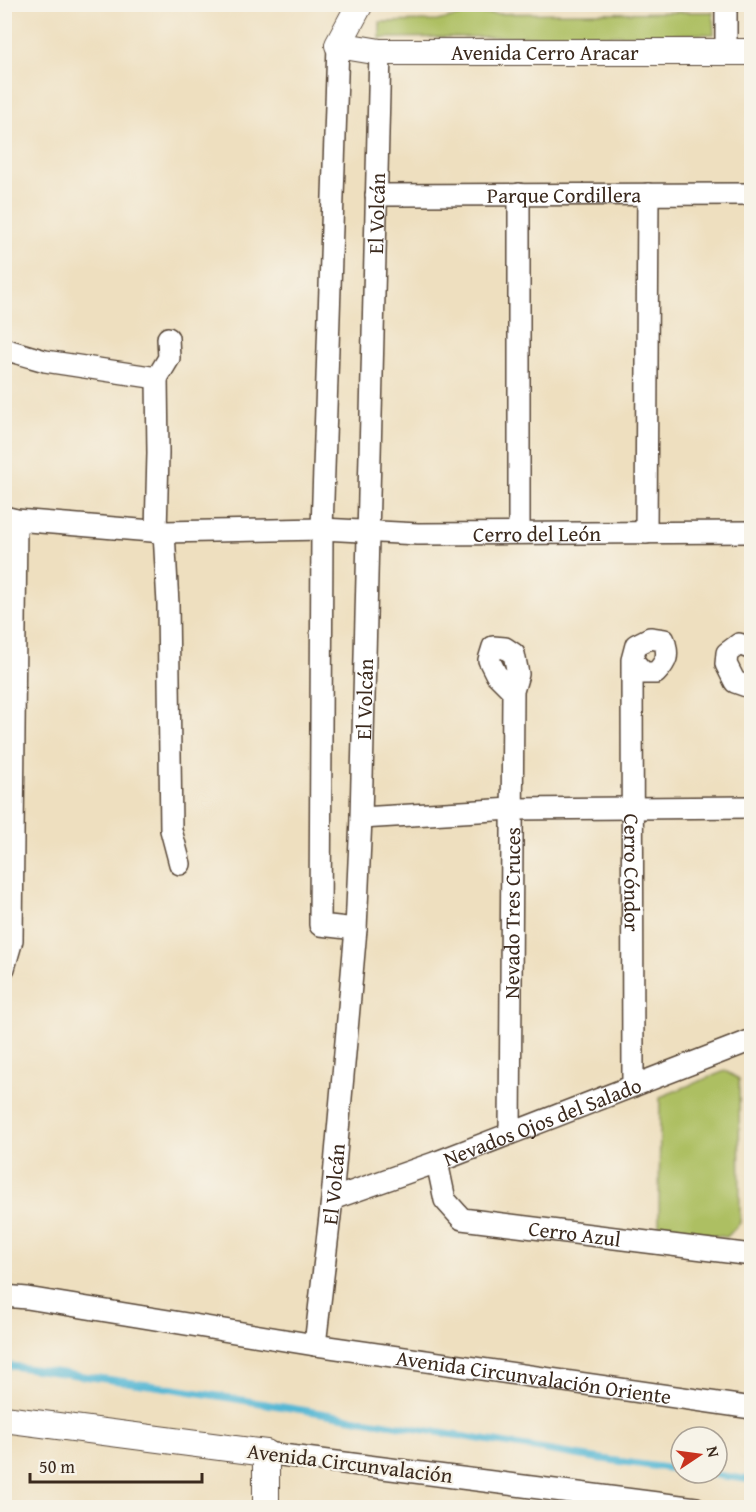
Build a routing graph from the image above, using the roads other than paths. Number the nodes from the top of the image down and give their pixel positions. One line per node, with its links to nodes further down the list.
1 (360, 4): 3 (street, El Volcán)
2 (726, 4): 4 (street)
3 (338, 45): 5 (street, Avenida Cerro Aracar); 15 (street, El Volcán)
4 (726, 51): 5 (street, Avenida Cerro Aracar); 6 (street, Avenida Cerro Aracar)
5 (380, 52): 10 (street, El Volcán)
6 (752, 52)
7 (519, 194): 8 (street, Parque Cordillera); 10 (street, Parque Cordillera); 19 (street)
8 (648, 194): 9 (street, Parque Cordillera); 20 (street)
9 (752, 194)
10 (376, 195): 17 (street, El Volcán)
11 (168, 338): 13 (street)
12 (4, 349): 13 (street)
13 (157, 378): 16 (street)
14 (10, 519): 16 (street, Cerro del León); 31 (street)
15 (322, 529): 16 (street, Cerro del León); 17 (street, Cerro del León); 30 (street, El Volcán)
16 (160, 532): 29 (street)
17 (368, 532): 19 (street, Cerro del León); 28 (street, El Volcán)
18 (752, 532): 20 (street, Cerro del León)
19 (519, 533): 20 (street, Cerro del León)
20 (646, 533)
21 (752, 649): 23 (street)
22 (632, 660): 26 (street, Cerro Cóndor)
23 (752, 688)
24 (513, 691): 27 (street, Nevado Tres Cruces)
25 (752, 807): 26 (street)
26 (632, 808): 27 (street); 33 (street, Cerro Cóndor)
27 (512, 809): 28 (street); 34 (street, Nevado Tres Cruces)
28 (361, 818): 30 (street, El Volcán)
29 (180, 864)
30 (356, 929): 36 (street, El Volcán)
31 (4, 968)
32 (752, 1040): 33 (street, Nevados Ojos del Salado)
33 (633, 1086): 34 (street, Nevados Ojos del Salado)
34 (510, 1133): 35 (street, Nevados Ojos del Salado)
35 (437, 1162): 36 (street, Nevados Ojos del Salado); 37 (street, Cerro Azul)
36 (332, 1199): 39 (street, El Volcán)
37 (752, 1255)
38 (4, 1296): 39 (street)
39 (315, 1345): 40 (street, Avenida Circunvalación Oriente)
40 (752, 1408)
41 (4, 1419): 42 (street, Avenida Circunvalación)
42 (267, 1453): 43 (street); 44 (street, Avenida Circunvalación)
43 (266, 1508)
44 (696, 1508)

